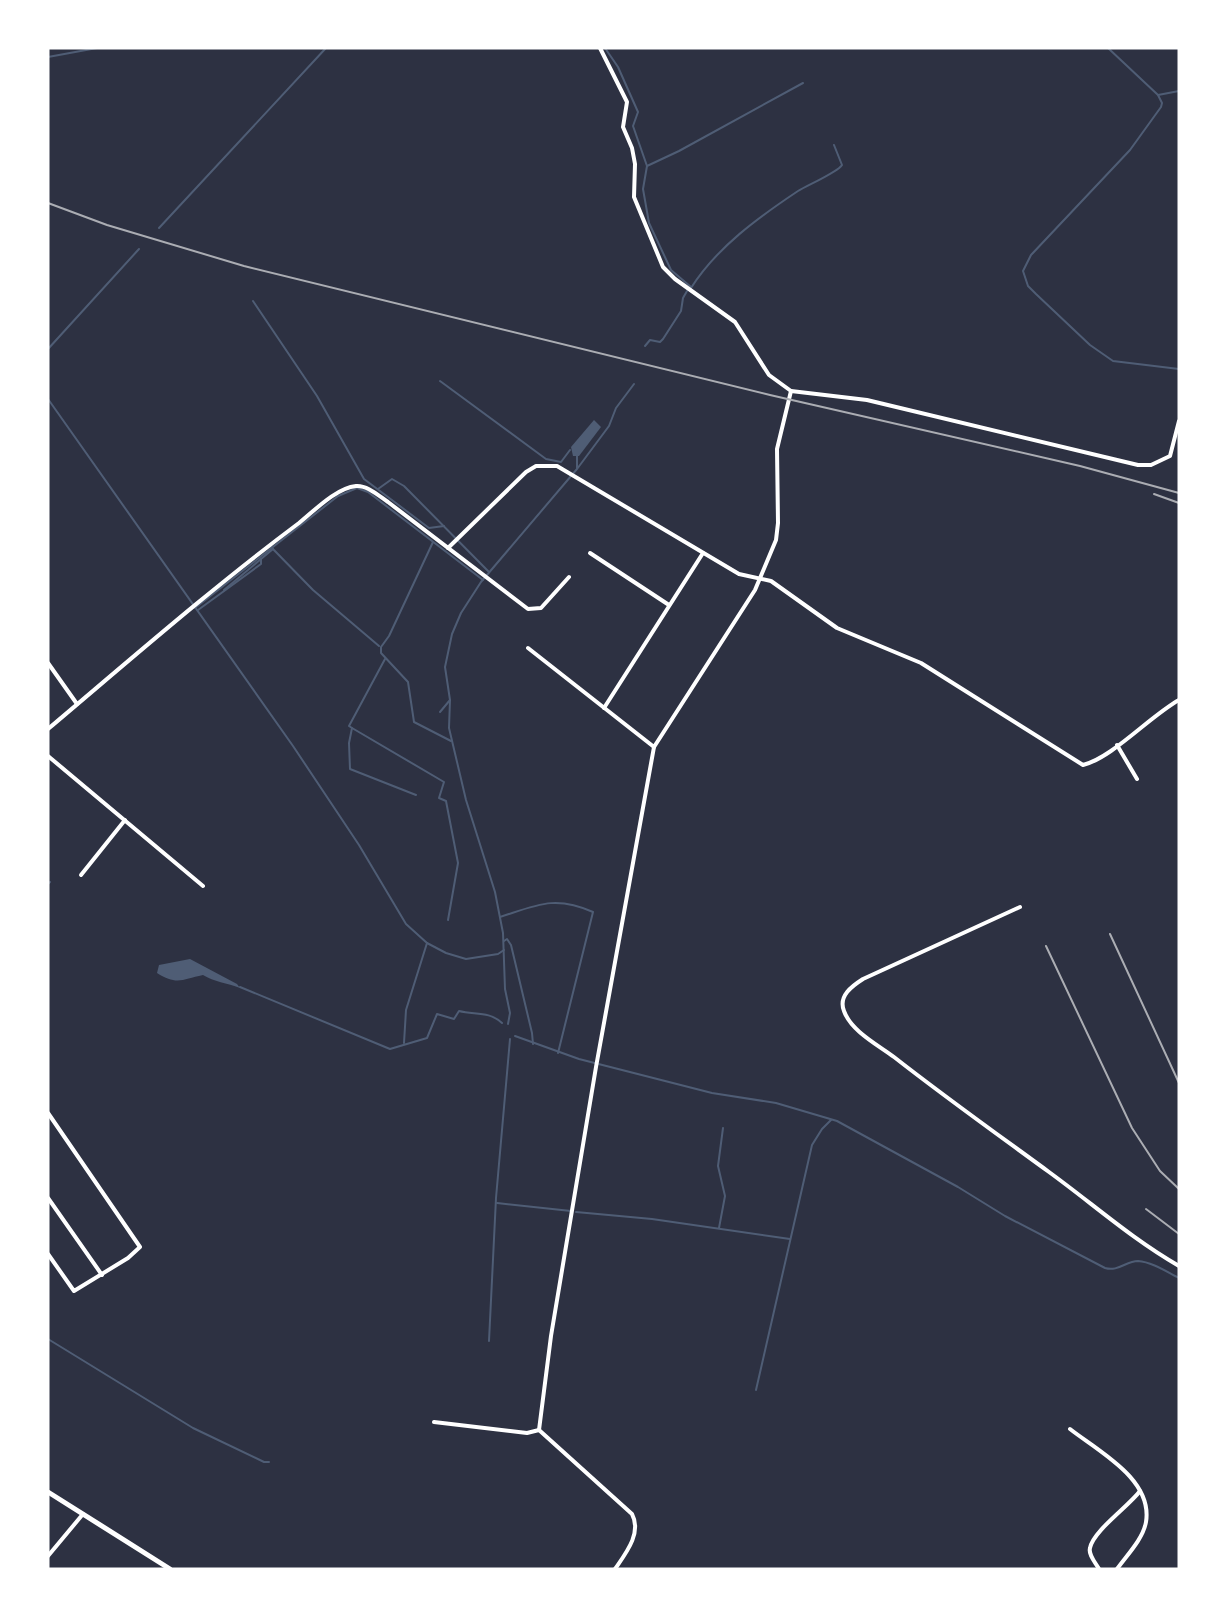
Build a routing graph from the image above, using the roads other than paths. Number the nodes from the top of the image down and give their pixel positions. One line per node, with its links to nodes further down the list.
1 (600, 48): 2 (street)
2 (791, 391): 3 (street); 8 (street)
3 (1179, 421)
4 (448, 548): 6 (street); 7 (street); 13 (street)
5 (590, 553): 9 (street)
6 (703, 553): 8 (street); 9 (street)
7 (569, 577)
8 (759, 578): 16 (street); 17 (street)
9 (669, 605): 14 (street)
10 (528, 648): 14 (street)
11 (48, 663): 13 (street)
12 (1179, 700): 16 (street)
13 (77, 704): 15 (street)
14 (604, 708): 17 (street)
15 (48, 729)
16 (1117, 745): 19 (street)
17 (654, 747): 31 (street)
18 (48, 756): 20 (street)
19 (1137, 779)
20 (125, 820): 21 (street); 22 (street)
21 (81, 875)
22 (203, 886)
23 (1020, 907): 27 (street)
24 (48, 1113): 28 (street)
25 (48, 1198): 28 (street)
26 (48, 1254): 28 (street)
27 (1179, 1266)
28 (102, 1275)
29 (434, 1422): 31 (street)
30 (1070, 1429): 32 (street)
31 (539, 1430): 37 (street)
32 (1140, 1491): 38 (street); 39 (street)
33 (48, 1492): 34 (main road)
34 (83, 1514): 35 (street); 36 (main road)
35 (48, 1556)
36 (170, 1569)
37 (615, 1569)
38 (1100, 1569)
39 (1117, 1569)

